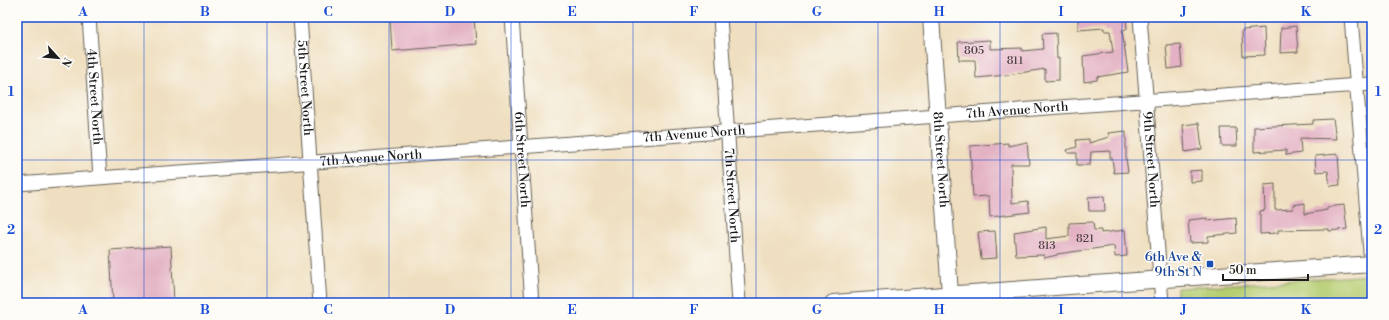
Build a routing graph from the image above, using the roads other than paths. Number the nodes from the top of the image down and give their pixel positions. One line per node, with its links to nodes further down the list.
1 (89, 17): 15 (street, 4th Street North)
2 (300, 17): 14 (street, 5th Street North)
3 (512, 17): 13 (street, 6th Street North)
4 (720, 17): 12 (street, 7th Street North)
5 (931, 17): 11 (street, 8th Street North)
6 (1140, 17): 10 (street, 9th Street North)
7 (1351, 17): 9 (street)
8 (1372, 84): 9 (street, 7th Avenue North)
9 (1356, 85): 10 (street, 7th Avenue North); 17 (street)
10 (1146, 101): 11 (street, 7th Avenue North); 18 (street, 9th Street North)
11 (938, 116): 12 (street, 7th Avenue North); 19 (street, 8th Street North)
12 (728, 131): 13 (street, 7th Avenue North); 22 (street, 7th Street North)
13 (521, 146): 14 (street, 7th Avenue North); 21 (street, 6th Street North)
14 (310, 162): 15 (street, 7th Avenue North); 20 (street, 5th Street North)
15 (100, 177): 16 (street, 7th Avenue North)
16 (17, 184)
17 (1372, 264): 18 (street)
18 (1160, 279): 19 (street); 24 (street, 9th Street North)
19 (950, 299): 23 (street)
20 (320, 303)
21 (532, 303)
22 (740, 303)
23 (833, 303)
24 (1162, 303)

